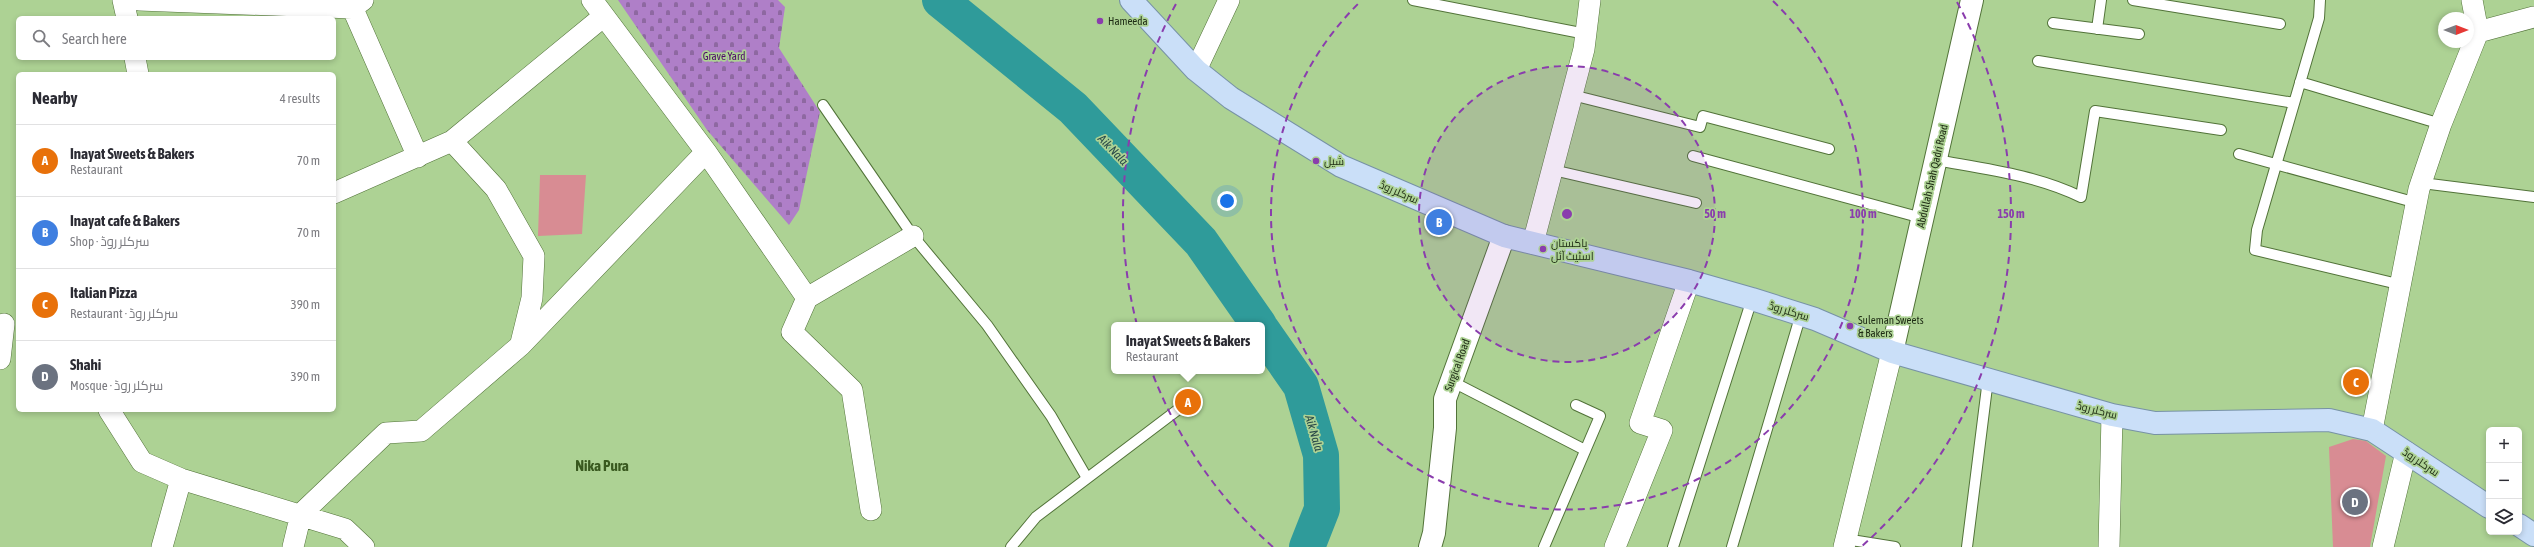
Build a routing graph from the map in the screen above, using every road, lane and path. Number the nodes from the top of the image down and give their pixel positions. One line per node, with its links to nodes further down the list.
1 (123, 0): 14 (street)
2 (139, 0): 13 (street)
3 (592, 0): 15 (street)
4 (1131, 0): 25 (main road, سرکلر روڈ)
5 (1229, 0): 25 (street)
6 (1413, 0): 21 (lane)
7 (1590, 0): 21 (street)
8 (1972, 0): 39 (street, Abdullah Shah Qadri Road)
9 (2101, 0): 19 (lane)
10 (2133, 0): 18 (lane)
11 (2320, 0): 27 (lane)
12 (2472, 0): 20 (street)
13 (355, 3): 38 (street)
14 (127, 16)
15 (604, 16): 33 (street); 35 (street)
16 (2534, 17): 20 (street)
17 (2053, 23): 19 (lane)
18 (2280, 24)
19 (2097, 29): 22 (lane)
20 (2478, 32): 31 (street)
21 (1586, 34): 28 (street)
22 (2139, 34)
23 (135, 60): 26 (street)
24 (2038, 62): 29 (lane)
25 (1196, 70): 49 (main road, سرکلر روڈ)
26 (138, 72)
27 (2300, 82): 29 (lane); 31 (lane)
28 (1572, 95): 34 (lane); 41 (street)
29 (2294, 103): 40 (lane)
30 (823, 105): 48 (lane)
31 (2441, 124): 42 (street)
32 (2221, 130): 39 (lane)
33 (452, 141): 38 (street); 57 (street)
34 (1830, 149)
35 (706, 152): 53 (street); 57 (street)
36 (2239, 154): 40 (lane)
37 (1693, 156): 47 (lane)
38 (418, 157): 43 (street)
39 (1936, 160): 47 (street, Abdullah Shah Qadri Road)
40 (2276, 166): 46 (lane); 52 (lane)
41 (1553, 170): 45 (lane); 50 (street)
42 (2422, 183): 44 (lane); 46 (street)
43 (336, 192)
44 (2534, 197)
45 (1696, 203)
46 (2417, 203): 52 (street)
47 (1922, 218): 58 (street, Abdullah Shah Qadri Road)
48 (913, 236): 53 (street); 69 (lane)
49 (1504, 236): 50 (main road, سرکلر روڈ); 61 (street, Surgical Road)
50 (1533, 243): 51 (main road, سرکلر روڈ)
51 (1689, 281): 54 (main road, سرکلر روڈ); 83 (street)
52 (2402, 285): 66 (street)
53 (807, 298): 72 (street)
54 (1752, 299): 55 (main road, سرکلر روڈ); 84 (lane)
55 (1801, 314): 58 (main road, سرکلر روڈ); 85 (lane)
56 (7, 323): 59 (street)
57 (521, 345): 73 (street)
58 (1892, 352): 60 (main road, سرکلر روڈ); 76 (street)
59 (0, 359)
60 (1988, 379): 65 (main road, سرکلر روڈ); 87 (lane)
61 (1451, 381): 67 (lane); 81 (street, Surgical Road)
62 (1188, 402): 69 (lane)
63 (1576, 405): 67 (lane)
64 (110, 412): 70 (street)
65 (2112, 414): 66 (main road, سرکلر روڈ); 88 (street)
66 (2372, 430): 68 (main road, سرکلر روڈ)
67 (1585, 450): 82 (lane)
68 (2406, 452): 71 (main road, سرکلر روڈ); 89 (street)
69 (1087, 478): 80 (lane)
70 (181, 479): 73 (street); 77 (street)
71 (2486, 505)
72 (871, 510)
73 (301, 514): 78 (street); 79 (street)
74 (2522, 527): 75 (main road)
75 (2534, 535)
76 (1844, 543): 86 (lane)
77 (162, 547)
78 (293, 547)
79 (364, 547)
80 (1011, 547)
81 (1430, 547)
82 (1544, 547)
83 (1615, 547)
84 (1673, 547)
85 (1732, 547)
86 (1895, 547)
87 (1967, 547)
88 (2108, 547)
89 (2383, 547)

